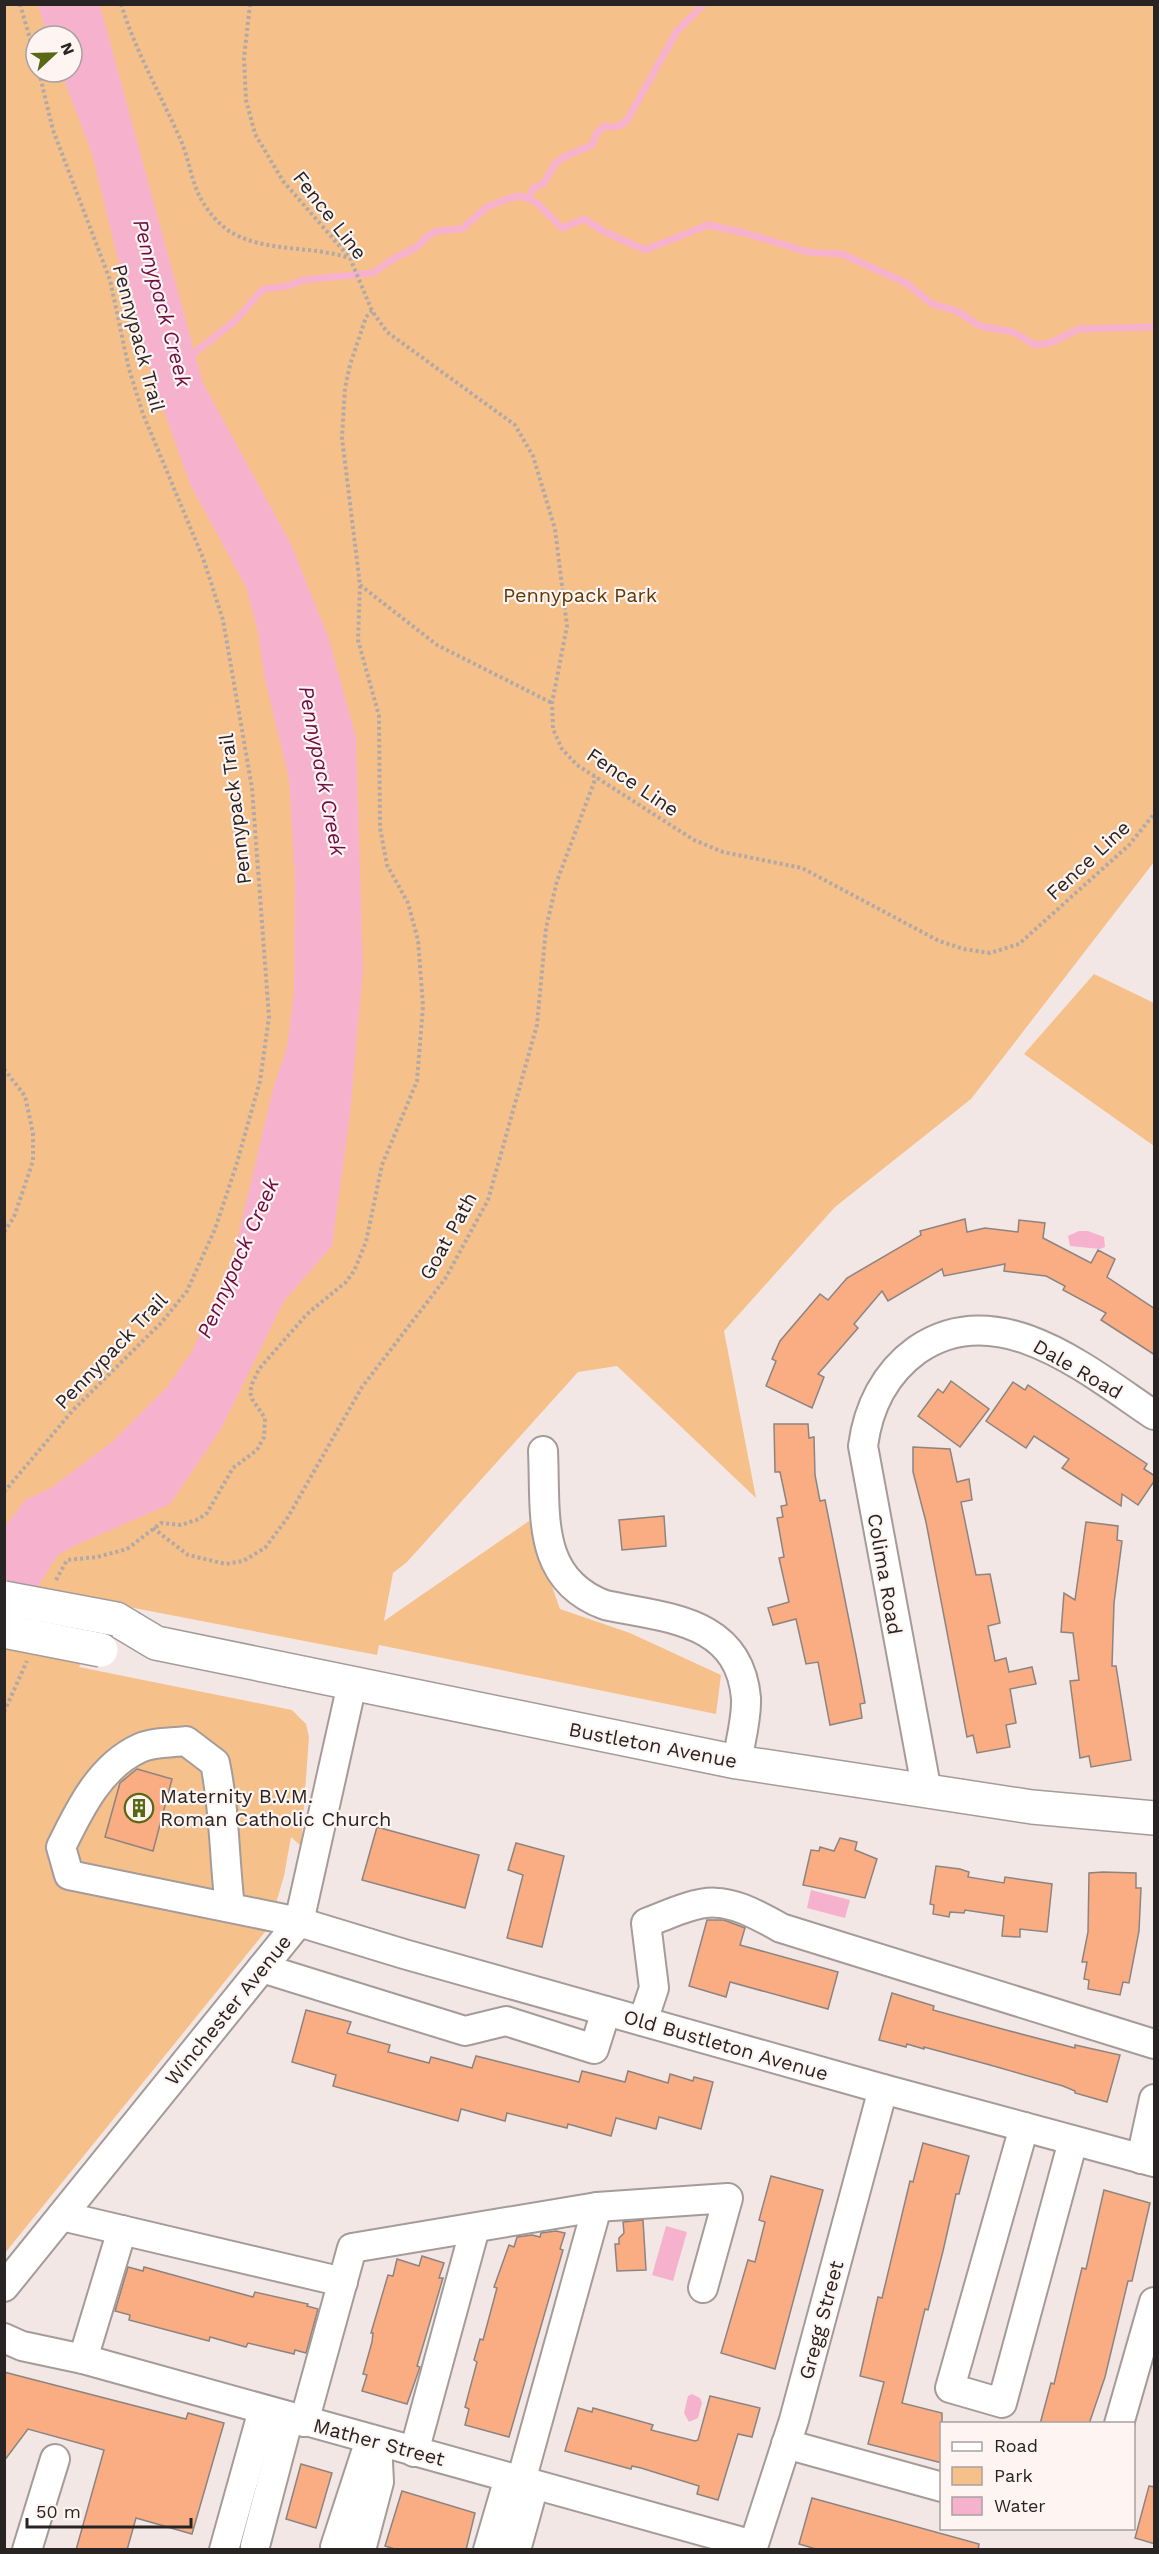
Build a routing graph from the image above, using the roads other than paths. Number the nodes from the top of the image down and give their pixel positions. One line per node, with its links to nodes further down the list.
1 (899, 1363): 2 (street, Dale Road); 9 (street, Colima Road)
2 (1155, 1415)
3 (543, 1451): 8 (street)
4 (4, 1598): 6 (main road, Bustleton Avenue, bridge)
5 (4, 1630): 6 (main road, Bustleton Avenue, bridge)
6 (156, 1643): 7 (main road, Bustleton Avenue)
7 (352, 1684): 8 (main road, Bustleton Avenue); 12 (street, Winchester Avenue)
8 (737, 1762): 9 (main road, Bustleton Avenue)
9 (927, 1792): 10 (main road, Bustleton Avenue)
10 (1155, 1818)
11 (230, 1907): 11 (street, Old Bustleton Avenue); 12 (street, Old Bustleton Avenue)
12 (299, 1922): 13 (street, Winchester Avenue); 14 (street, Old Bustleton Avenue)
13 (262, 1968): 14 (street); 23 (street, Winchester Avenue)
14 (606, 2011): 15 (street, Old Bustleton Avenue)
15 (643, 2021): 16 (street); 17 (street, Old Bustleton Avenue)
16 (1155, 2044)
17 (883, 2089): 19 (street, Old Bustleton Avenue); 35 (street, Gregg Street)
18 (1155, 2099): 21 (street)
19 (1024, 2127): 20 (street, Old Bustleton Avenue); 20 (street)
20 (1074, 2140): 21 (street, Old Bustleton Avenue)
21 (1148, 2161)
22 (597, 2207): 24 (street); 28 (street); 38 (street)
23 (62, 2216): 25 (street); 27 (street, Winchester Avenue)
24 (475, 2228): 26 (street); 36 (street)
25 (122, 2230): 26 (street); 31 (street)
26 (343, 2282): 32 (street)
27 (4, 2287)
28 (703, 2288)
29 (1155, 2302): 33 (street)
30 (4, 2338): 31 (street, Mather Street)
31 (83, 2359): 32 (street, Mather Street)
32 (285, 2416): 34 (street, Mather Street); 40 (street); 44 (street)
33 (1120, 2422)
34 (374, 2441): 36 (street, Mather Street); 42 (street)
35 (786, 2444): 39 (street); 41 (street, Gregg Street)
36 (414, 2452): 38 (street, Mather Street)
37 (55, 2459): 43 (street)
38 (521, 2481): 41 (street, Mather Street); 45 (street); 46 (street)
39 (940, 2486)
40 (255, 2546)
41 (753, 2547)
42 (348, 2548)
43 (27, 2550)
44 (224, 2550)
45 (488, 2550)
46 (516, 2550)

